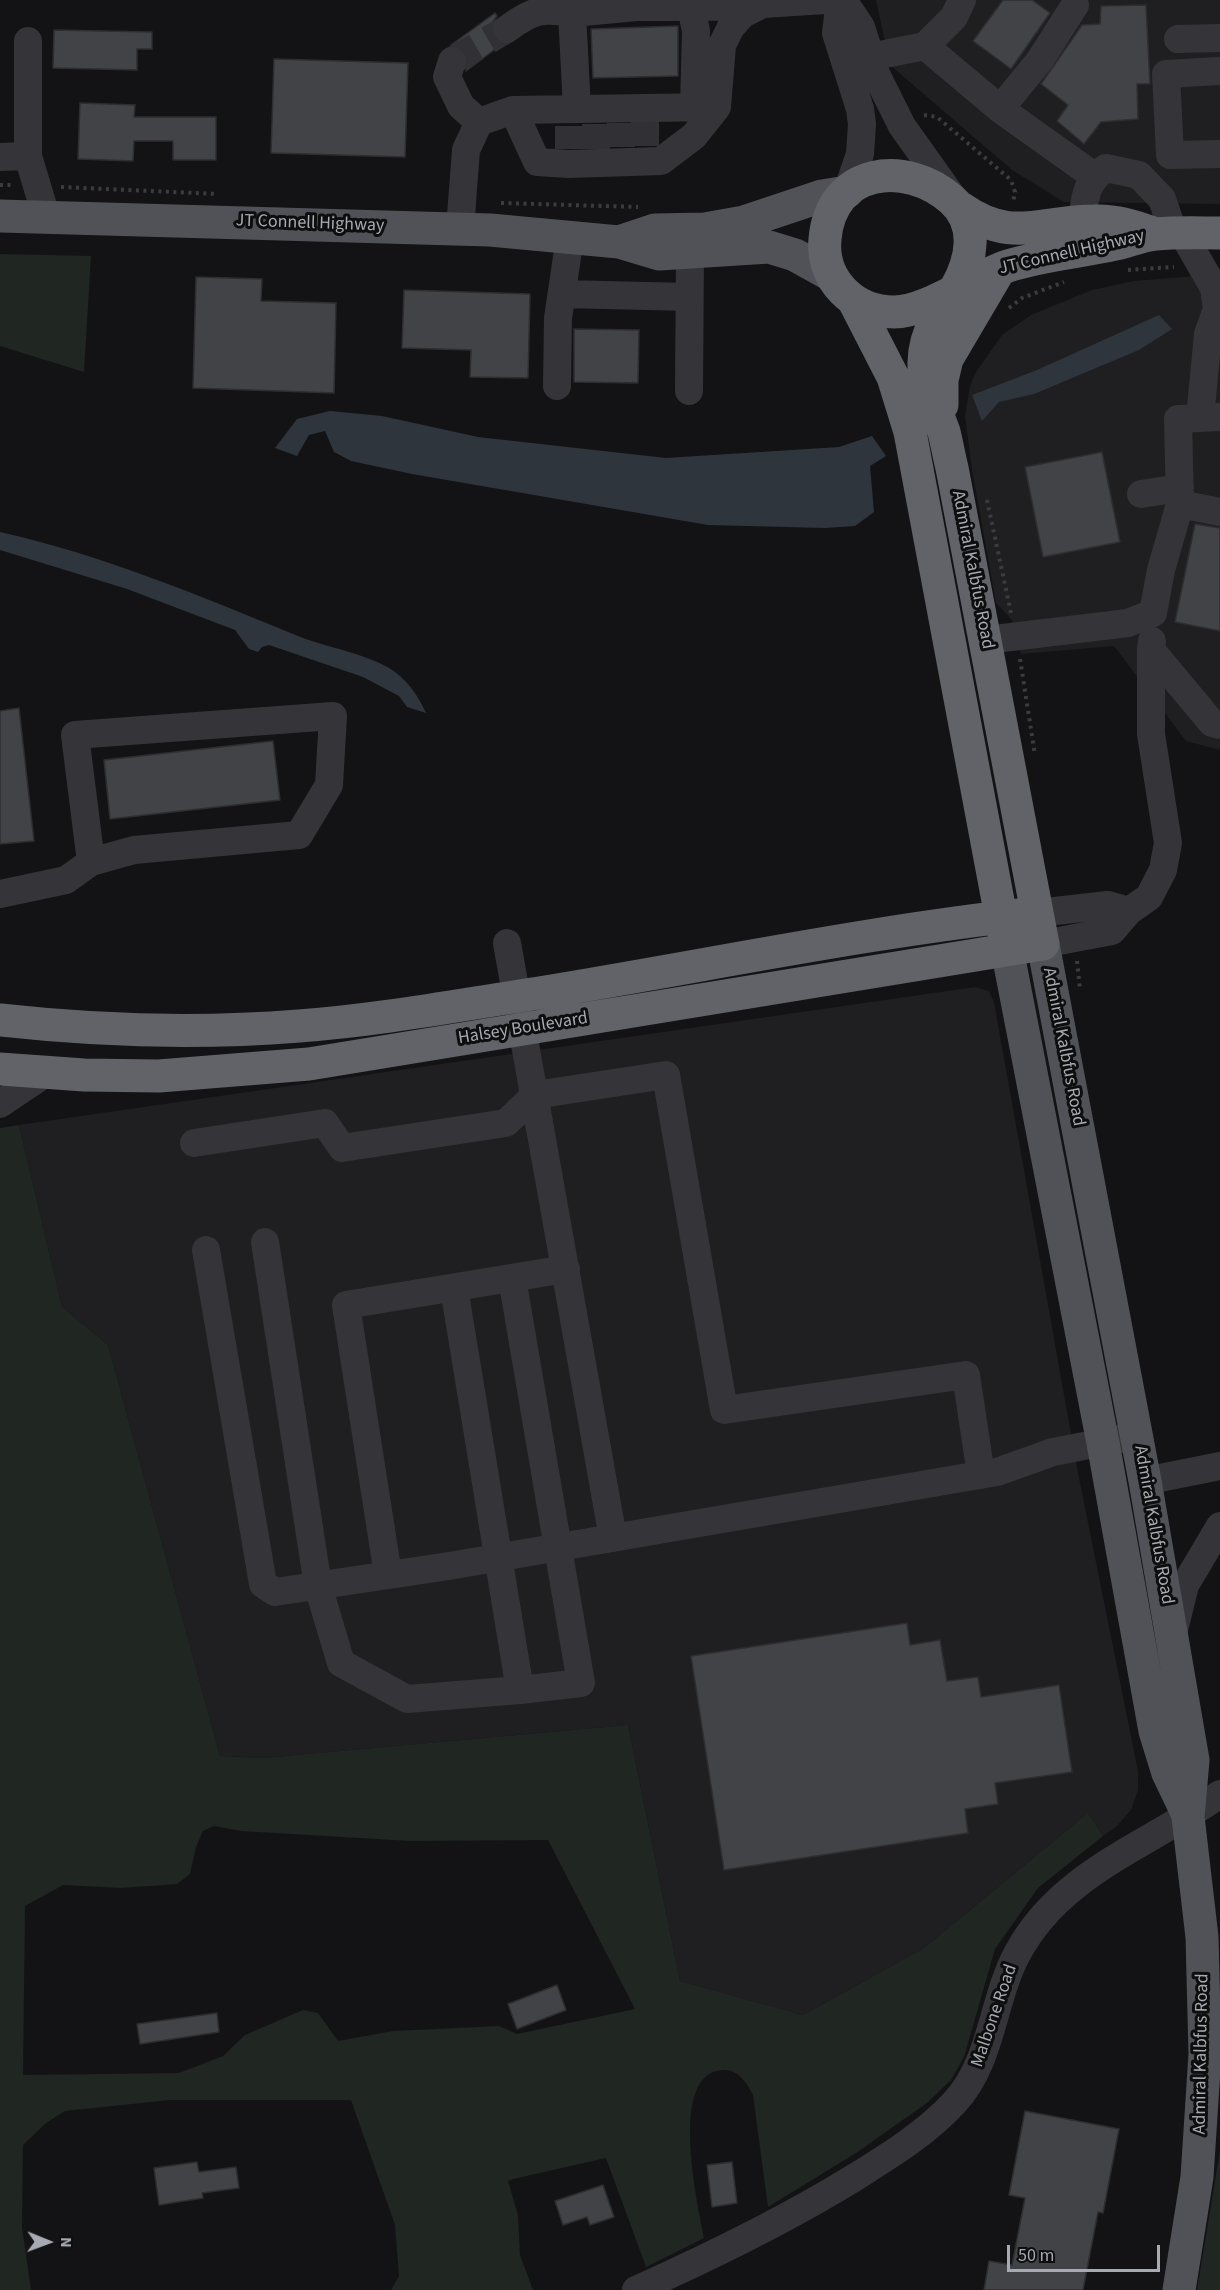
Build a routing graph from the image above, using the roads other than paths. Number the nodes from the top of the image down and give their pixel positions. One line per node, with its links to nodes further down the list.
1 (825, 0): 5 (street)
2 (841, 0): 13 (street); 24 (street)
3 (962, 0): 12 (street)
4 (1074, 2): 17 (street)
5 (756, 6): 6 (street); 16 (street)
6 (692, 7): 7 (street); 16 (street)
7 (572, 14): 8 (street); 20 (street)
8 (507, 29)
9 (1220, 38): 10 (street)
10 (1178, 39)
11 (27, 41): 22 (street)
12 (925, 46): 13 (street); 17 (street)
13 (870, 57): 25 (street)
14 (452, 61): 19 (street)
15 (1220, 71): 21 (street)
16 (706, 107): 20 (street); 20 (street)
17 (1000, 109): 23 (street)
18 (513, 110): 19 (street); 20 (street); 20 (street)
19 (479, 122): 29 (street)
20 (606, 134)
21 (1220, 154)
22 (14, 156): 27 (street)
23 (1094, 176): 28 (street); 31 (street)
24 (847, 192): 25 (highway); 33 (main road, JT Connell Highway); 36 (highway)
25 (961, 208): 28 (highway, JT Connell Highway); 38 (highway)
26 (0, 216): 27 (main road, JT Connell Highway)
27 (46, 216): 29 (main road, JT Connell Highway)
28 (1082, 221): 31 (highway, JT Connell Highway)
29 (460, 229): 32 (main road, JT Connell Highway)
30 (1220, 233): 31 (highway, JT Connell Highway)
31 (1171, 234): 35 (highway, JT Connell Highway); 37 (street)
32 (570, 237): 33 (main road, JT Connell Highway); 39 (street)
33 (619, 242): 34 (main road, JT Connell Highway)
34 (690, 254): 36 (main road, JT Connell Highway); 40 (street)
35 (1000, 269): 38 (highway, JT Connell Highway); 45 (highway)
36 (831, 275): 41 (highway)
37 (1212, 277): 44 (street)
38 (956, 289): 41 (highway); 45 (highway, Admiral Kalbfus Road)
39 (563, 294): 40 (street); 42 (street)
40 (689, 297): 43 (street)
41 (854, 301): 55 (highway, Admiral Kalbfus Road)
42 (557, 386)
43 (689, 391)
44 (1210, 418): 47 (street)
45 (943, 431): 50 (highway, Admiral Kalbfus Road)
46 (1141, 494): 47 (street)
47 (1180, 496): 48 (street); 49 (street)
48 (1220, 512)
49 (1154, 613): 50 (street); 51 (street)
50 (1000, 632): 56 (highway, Admiral Kalbfus Road)
51 (1151, 650): 52 (street); 56 (street)
52 (1220, 725)
53 (91, 861): 53 (street); 54 (street)
54 (0, 894)
55 (1002, 917): 56 (highway, Halsey Boulevard); 58 (highway, Admiral Kalbfus Road); 59 (highway, Halsey Boulevard)
56 (1040, 929): 58 (highway, Halsey Boulevard); 72 (main road, Admiral Kalbfus Road)
57 (507, 943): 59 (street)
58 (1007, 949): 61 (highway, Halsey Boulevard); 73 (main road, Admiral Kalbfus Road)
59 (517, 996): 60 (highway, Halsey Boulevard); 61 (street)
60 (0, 1019)
61 (524, 1029): 63 (highway, Halsey Boulevard); 64 (street)
62 (0, 1070): 63 (highway, Halsey Boulevard)
63 (46, 1073): 65 (street)
64 (535, 1095): 66 (street); 69 (street); 75 (street)
65 (0, 1104)
66 (194, 1143)
67 (265, 1242): 82 (street)
68 (206, 1250): 82 (street)
69 (566, 1269): 70 (street); 78 (street)
70 (512, 1278): 71 (street); 79 (street)
71 (454, 1288): 80 (street); 81 (street)
72 (1136, 1436): 73 (street); 76 (main road, Admiral Kalbfus Road)
73 (1103, 1443): 75 (street); 86 (main road, Admiral Kalbfus Road)
74 (1220, 1466): 76 (street)
75 (981, 1475): 78 (street)
76 (1145, 1481): 83 (main road, Admiral Kalbfus Road)
77 (1220, 1526): 83 (street)
78 (613, 1538): 79 (street)
79 (558, 1547): 80 (street); 84 (street)
80 (499, 1557): 81 (street); 84 (street)
81 (388, 1575): 82 (street)
82 (318, 1586): 84 (street)
83 (1173, 1634): 86 (main road, Admiral Kalbfus Road)
84 (520, 1690)
85 (1220, 1794): 86 (street, Malbone Road)
86 (1188, 1817): 87 (street, Malbone Road); 88 (main road, Admiral Kalbfus Road)
87 (636, 2290)
88 (1179, 2290)

